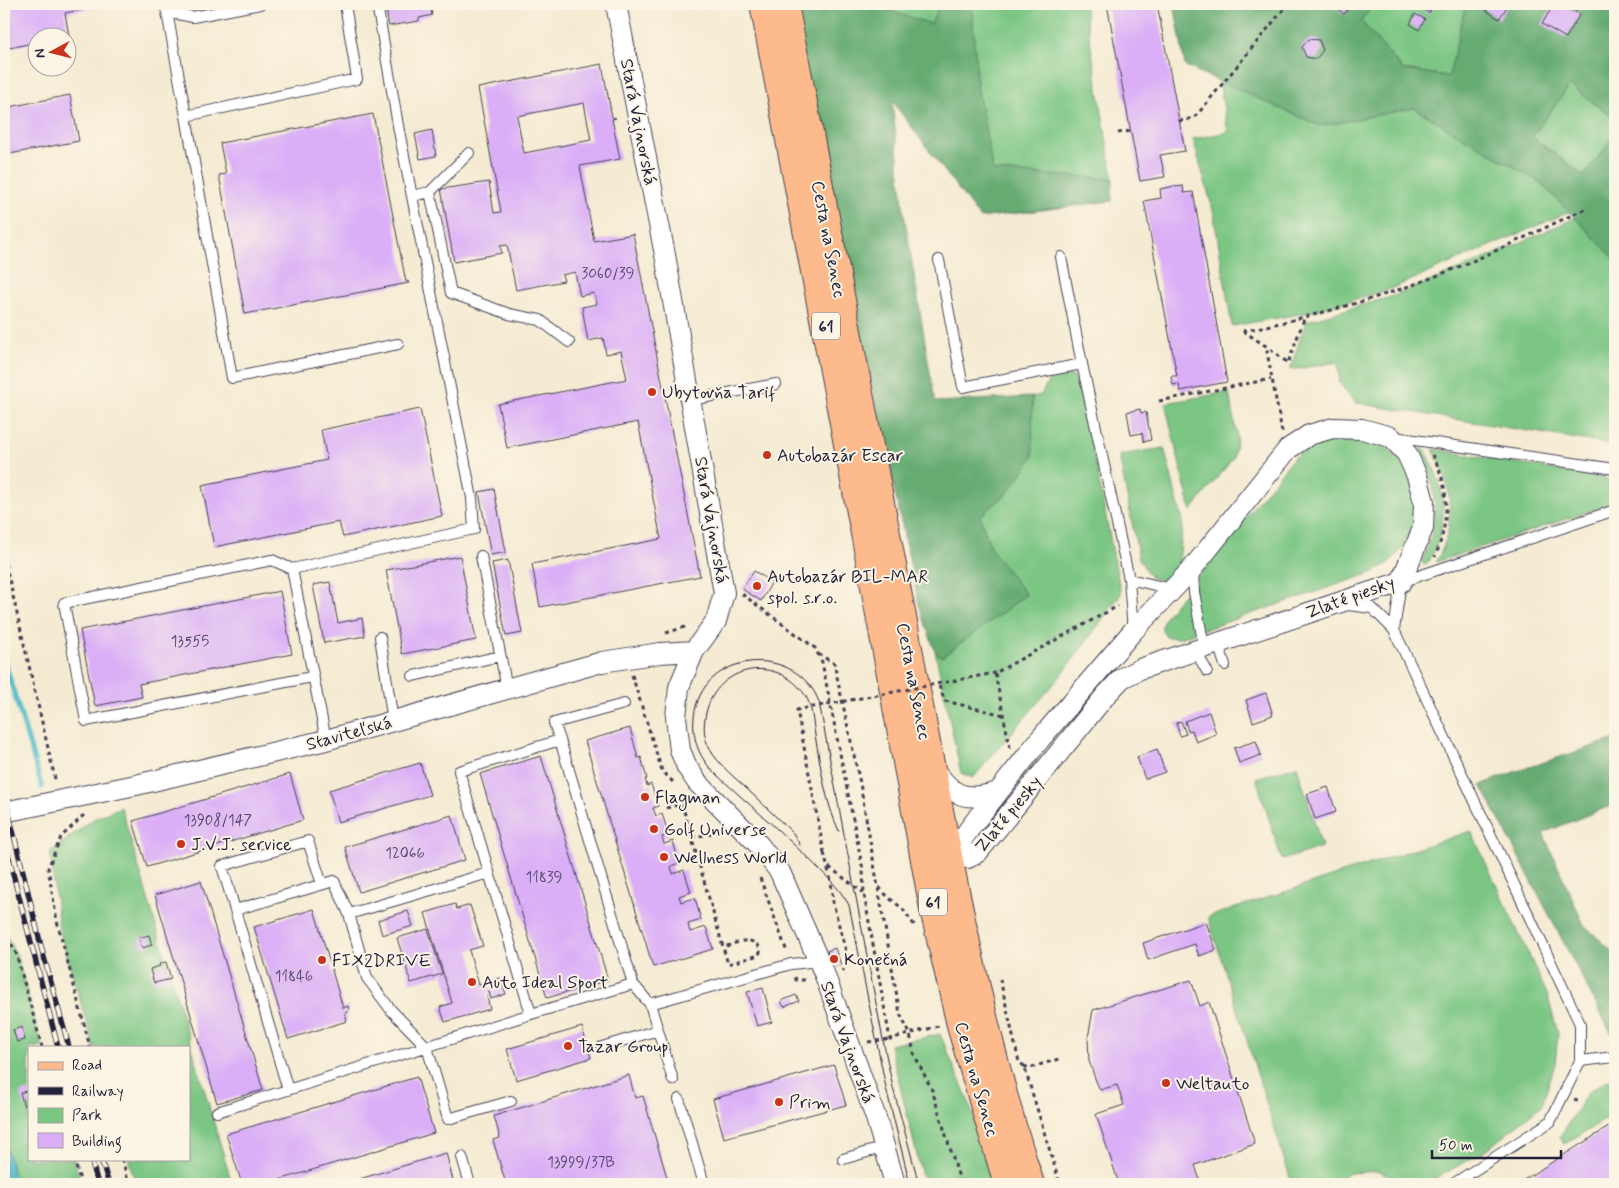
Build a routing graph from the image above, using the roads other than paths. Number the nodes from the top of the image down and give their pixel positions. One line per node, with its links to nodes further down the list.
1 (260, 4): 7 (lane)
2 (345, 4): 8 (lane)
3 (376, 4): 11 (lane)
4 (616, 4): 18 (street, Stará Vajnorská)
5 (764, 4): 47 (main road, Cesta na Senec / 61)
6 (784, 4): 45 (main road, Cesta na Senec / 61)
7 (166, 8): 8 (lane)
8 (186, 116): 15 (lane)
9 (470, 153): 10 (lane)
10 (430, 192): 11 (lane); 14 (lane)
11 (412, 196): 23 (lane)
12 (1061, 257): 16 (lane)
13 (939, 260): 16 (lane)
14 (569, 342)
15 (398, 344)
16 (1082, 364): 25 (lane)
17 (776, 384): 18 (lane)
18 (691, 400): 33 (street, Stará Vajnorská)
19 (1391, 437): 20 (lane); 24 (street, Zlaté piesky); 26 (street, Zlaté piesky)
20 (1615, 469)
21 (1615, 510): 26 (lane)
22 (481, 556): 34 (lane)
23 (292, 569): 39 (lane); 39 (lane)
24 (1192, 569): 27 (street, Zlaté piesky); 32 (lane)
25 (1129, 578): 27 (lane); 30 (lane)
26 (1401, 582): 28 (street, Zlaté piesky); 29 (lane)
27 (1172, 589): 30 (street, Zlaté piesky)
28 (1337, 603): 29 (lane); 32 (street, Zlaté piesky)
29 (1394, 630): 63 (lane)
30 (1133, 631): 36 (street, Zlaté piesky)
31 (380, 637): 42 (lane)
32 (1206, 647): 35 (lane); 36 (street, Zlaté piesky); 37 (lane)
33 (694, 651): 40 (street, Staviteľská); 55 (street, Stará Vajnorská)
34 (500, 656): 38 (lane); 40 (lane)
35 (1225, 665)
36 (1114, 670): 46 (street, Zlaté piesky); 49 (street, Zlaté piesky)
37 (1207, 671)
38 (413, 676)
39 (312, 677): 43 (lane)
40 (507, 689): 42 (street, Staviteľská)
41 (624, 704): 44 (lane)
42 (393, 721): 43 (street, Staviteľská)
43 (326, 740): 48 (street, Staviteľská)
44 (560, 740): 50 (lane); 56 (lane)
45 (930, 764): 46 (street, Zlaté piesky); 49 (main road, Cesta na Senec / 61)
46 (998, 792): 49 (street, Zlaté piesky)
47 (913, 797): 49 (street, Cesta na Senec); 54 (main road, Cesta na Senec / 61)
48 (4, 812)
49 (949, 857): 54 (street, Zlaté piesky); 76 (main road, Cesta na Senec / 61)
50 (489, 873): 53 (lane); 58 (lane)
51 (322, 884): 52 (lane); 52 (lane); 53 (lane)
52 (235, 910): 65 (lane)
53 (349, 914): 60 (lane)
54 (920, 921): 75 (main road, Cesta na Senec / 61)
55 (819, 961): 57 (lane); 69 (street, Stará Vajnorská)
56 (633, 984): 57 (lane); 58 (lane)
57 (650, 1004): 59 (lane)
58 (531, 1014): 60 (lane)
59 (658, 1030): 61 (lane); 64 (lane)
60 (427, 1047): 65 (lane); 67 (lane)
61 (602, 1047)
62 (1615, 1057): 63 (lane)
63 (1580, 1061): 77 (lane)
64 (673, 1080)
65 (288, 1090): 68 (lane)
66 (679, 1099): 73 (lane)
67 (511, 1101)
68 (217, 1112)
69 (884, 1147): 71 (lane); 74 (street, Stará Vajnorská)
70 (462, 1157): 72 (lane)
71 (843, 1159)
72 (470, 1184)
73 (704, 1184)
74 (895, 1184)
75 (1008, 1184)
76 (1030, 1184)
77 (1453, 1184)

